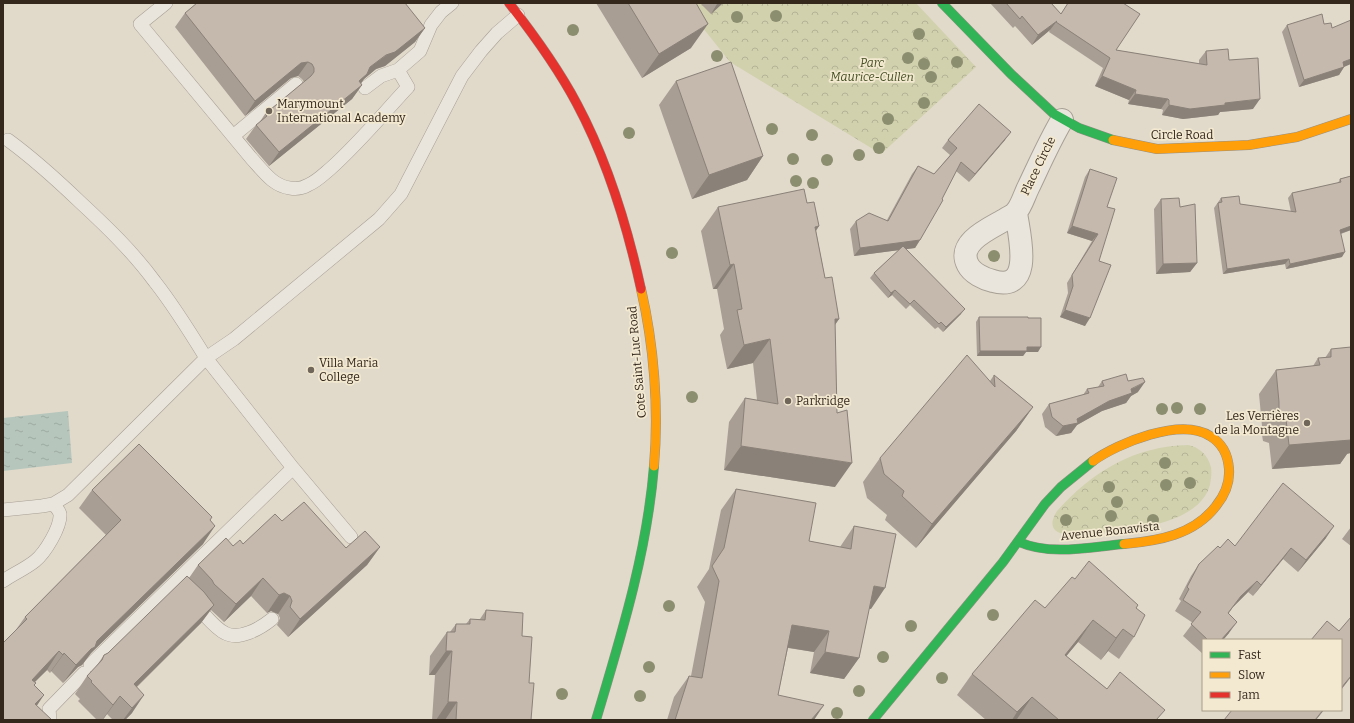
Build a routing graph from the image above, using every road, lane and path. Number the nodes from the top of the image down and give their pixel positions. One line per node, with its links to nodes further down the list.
1 (166, 3): 11 (lane)
2 (452, 3): 6 (lane)
3 (509, 3): 5 (street, Cote Saint-Luc Road)
4 (942, 3): 10 (street, Circle Road)
5 (518, 15): 14 (lane); 24 (street, Cote Saint-Luc Road)
6 (398, 70): 8 (lane); 11 (lane)
7 (296, 84): 11 (lane)
8 (365, 88)
9 (1351, 119): 10 (street, Circle Road)
10 (1062, 120): 13 (street, Place Circle)
11 (233, 136)
12 (8, 140): 14 (lane)
13 (1016, 212)
14 (206, 358): 15 (lane); 16 (lane)
15 (294, 468): 18 (lane); 21 (lane)
16 (53, 504): 17 (lane); 20 (lane)
17 (3, 510)
18 (351, 536)
19 (1019, 542): 19 (street, Avenue Bonavista); 25 (street, Avenue Bonavista)
20 (3, 581)
21 (174, 583): 22 (lane); 23 (lane)
22 (272, 619)
23 (50, 720)
24 (596, 720)
25 (872, 720)

